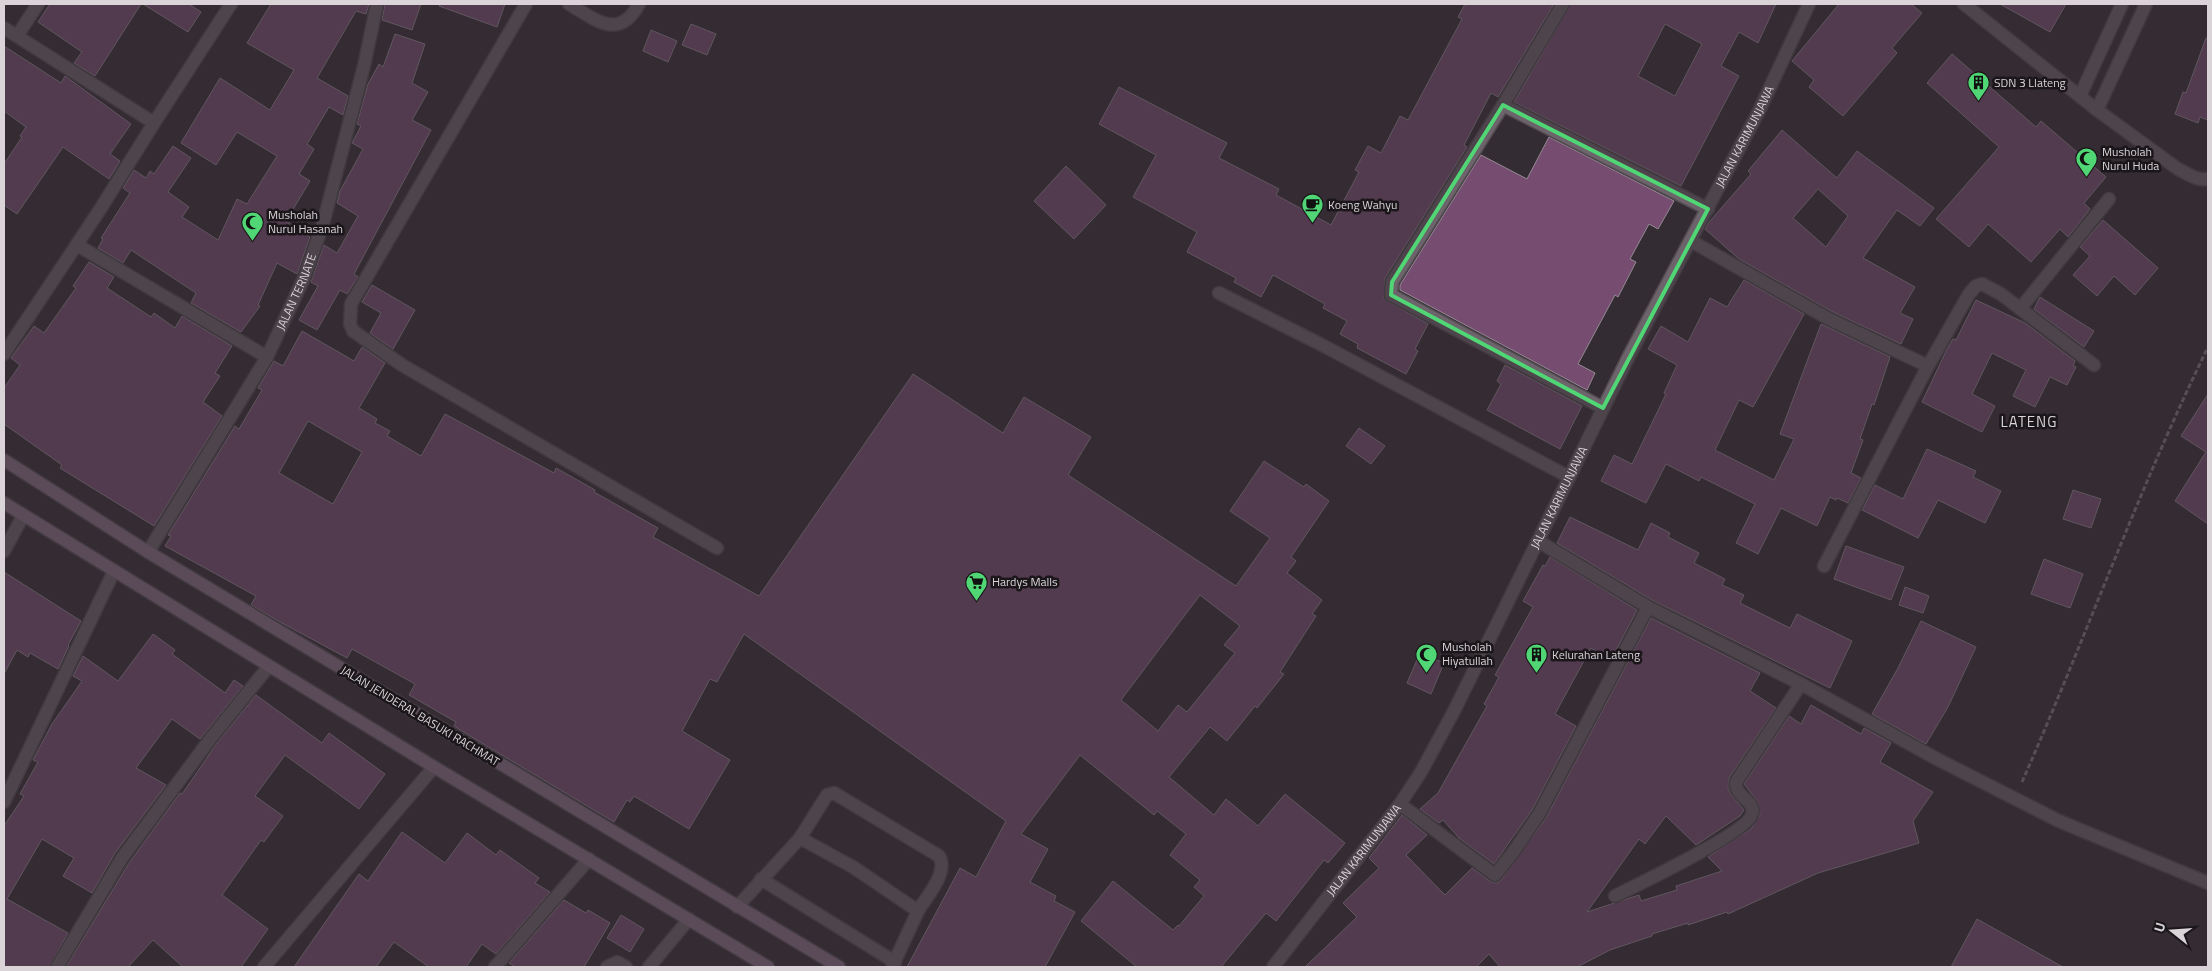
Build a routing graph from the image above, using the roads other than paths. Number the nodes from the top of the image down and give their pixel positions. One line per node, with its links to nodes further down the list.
1 (38, 4): 13 (street)
2 (231, 4): 17 (street)
3 (377, 4): 26 (street, JALAN TERNATE)
4 (526, 4): 35 (street)
5 (569, 4): 6 (street)
6 (639, 4)
7 (1563, 4): 15 (street)
8 (1809, 4): 20 (street, JALAN KARIMUNJAWA)
9 (2122, 4): 14 (street)
10 (2146, 4): 16 (street)
11 (1970, 6): 14 (street)
12 (4, 28): 13 (street)
13 (17, 36): 17 (street)
14 (2080, 96): 16 (street)
15 (1503, 105): 20 (street); 29 (street)
16 (2097, 110): 18 (street)
17 (154, 123): 22 (street)
18 (2208, 179)
19 (2109, 199): 24 (street)
20 (1708, 209): 21 (street, JALAN KARIMUNJAWA)
21 (1690, 241): 28 (street); 29 (street, JALAN KARIMUNJAWA)
22 (77, 245): 25 (street); 26 (street)
23 (1219, 293): 31 (street)
24 (2020, 309): 27 (street); 28 (street)
25 (4, 354)
26 (267, 357): 37 (street, JALAN TERNATE)
27 (2094, 365)
28 (1928, 366): 38 (street)
29 (1603, 408): 31 (street, JALAN KARIMUNJAWA)
30 (4, 460): 37 (main road, JALAN JENDERAL BASUKI RACHMAT)
31 (1569, 477): 34 (street, JALAN KARIMUNJAWA)
32 (4, 503): 33 (main road)
33 (23, 516): 36 (street); 39 (main road)
34 (1538, 541): 40 (street); 45 (street, JALAN KARIMUNJAWA)
35 (717, 548)
36 (4, 552)
37 (148, 552): 51 (main road, JALAN JENDERAL BASUKI RACHMAT)
38 (1824, 566)
39 (114, 571): 41 (main road); 44 (street)
40 (1648, 607): 42 (street); 45 (street)
41 (269, 666): 43 (main road); 55 (street)
42 (1801, 684): 49 (street); 50 (street)
43 (434, 767): 47 (main road); 56 (street)
44 (4, 802)
45 (1400, 804): 63 (street, JALAN KARIMUNJAWA)
46 (800, 838): 48 (street); 52 (street); 52 (street)
47 (589, 859): 53 (main road); 57 (street)
48 (761, 879): 51 (street); 54 (street)
49 (2208, 883)
50 (1615, 896)
51 (737, 907): 62 (main road, JALAN JENDERAL BASUKI RACHMAT)
52 (918, 911): 54 (street)
53 (689, 919): 60 (street); 61 (main road)
54 (893, 965)
55 (57, 967)
56 (264, 967)
57 (495, 967)
58 (607, 967): 59 (street)
59 (626, 967)
60 (649, 967)
61 (768, 967)
62 (839, 967)
63 (1273, 967)

